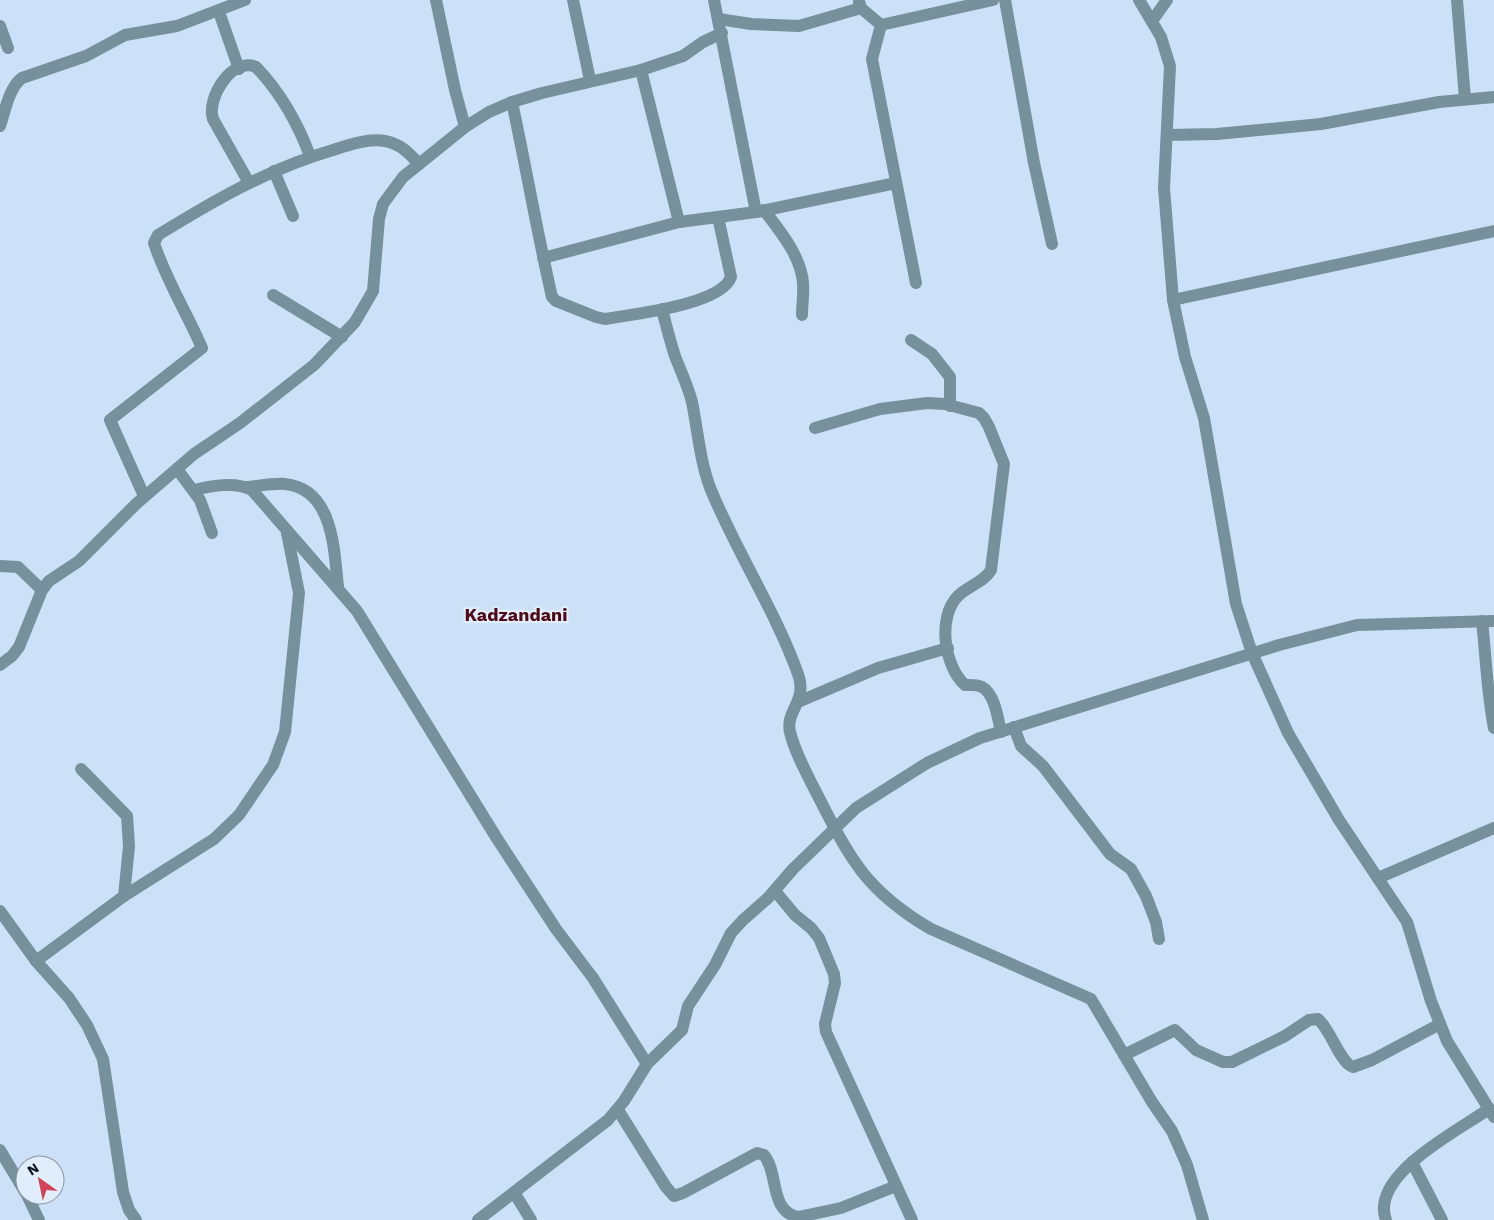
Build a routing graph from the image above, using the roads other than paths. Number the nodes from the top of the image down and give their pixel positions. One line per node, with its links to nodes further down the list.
1 (245, 0): 11 (street)
2 (436, 0): 25 (street)
3 (573, 0): 20 (street)
4 (714, 0): 12 (street)
5 (993, 0): 14 (street)
6 (1005, 0): 37 (street)
7 (1139, 0): 13 (street)
8 (1167, 0): 13 (street)
9 (1457, 0): 22 (street)
10 (860, 4): 12 (street); 14 (street)
11 (219, 12): 18 (street); 24 (street)
12 (718, 19): 16 (street)
13 (1152, 21): 26 (street)
14 (881, 25): 31 (street)
15 (0, 26): 17 (street)
16 (722, 33): 19 (street); 32 (street)
17 (8, 48)
18 (239, 69): 27 (street); 30 (street)
19 (641, 70): 20 (street); 35 (street)
20 (590, 80): 23 (street)
21 (1494, 97): 22 (street)
22 (1465, 98): 26 (street)
23 (512, 102): 25 (street); 38 (street)
24 (0, 126)
25 (465, 127): 28 (street)
26 (1168, 135): 41 (street)
27 (310, 156): 28 (street); 29 (street)
28 (419, 164): 44 (street)
29 (274, 170): 30 (street); 33 (street)
30 (248, 181): 51 (street)
31 (896, 184): 32 (street); 39 (street)
32 (760, 211): 34 (street); 43 (street)
33 (293, 216)
34 (718, 217): 35 (street); 42 (street)
35 (679, 222): 38 (street)
36 (1494, 231): 41 (street)
37 (1052, 244)
38 (543, 258): 42 (street)
39 (916, 283)
40 (273, 295): 44 (street)
41 (1173, 300): 59 (street)
42 (662, 309): 61 (street)
43 (802, 315)
44 (342, 337): 48 (street)
45 (911, 340): 46 (street)
46 (950, 406): 47 (street); 58 (street)
47 (815, 428)
48 (178, 469): 50 (street); 51 (street)
49 (247, 487): 50 (street); 52 (street); 55 (street)
50 (194, 490): 53 (street)
51 (144, 496): 56 (street)
52 (286, 530): 55 (street); 70 (street)
53 (212, 533)
54 (0, 566): 56 (street)
55 (338, 588): 76 (street)
56 (42, 590): 60 (street)
57 (1488, 621): 59 (street); 63 (street)
58 (948, 648): 61 (street); 64 (street)
59 (1252, 653): 62 (street); 68 (street)
60 (0, 664)
61 (798, 702): 67 (street)
62 (1014, 728): 64 (street); 72 (street)
63 (1494, 728)
64 (1001, 732): 67 (street)
65 (81, 769): 70 (street)
66 (1494, 828): 68 (street)
67 (834, 830): 69 (street); 75 (street)
68 (1378, 878): 74 (street)
69 (775, 890): 76 (street); 82 (street)
70 (124, 896): 73 (street)
71 (0, 911): 73 (street)
72 (1159, 940)
73 (36, 961): 86 (street)
74 (1440, 1024): 75 (street); 78 (street)
75 (1124, 1056): 90 (street)
76 (647, 1064): 77 (street)
77 (618, 1110): 82 (street); 83 (street)
78 (1492, 1113): 80 (street)
79 (0, 1150): 81 (street)
80 (1412, 1162): 91 (street); 92 (street)
81 (15, 1175)
82 (896, 1186): 89 (street)
83 (515, 1194): 87 (street); 88 (street)
84 (32, 1205): 85 (street)
85 (39, 1220)
86 (136, 1220)
87 (478, 1220)
88 (531, 1220)
89 (912, 1220)
90 (1203, 1220)
91 (1386, 1220)
92 (1442, 1220)

